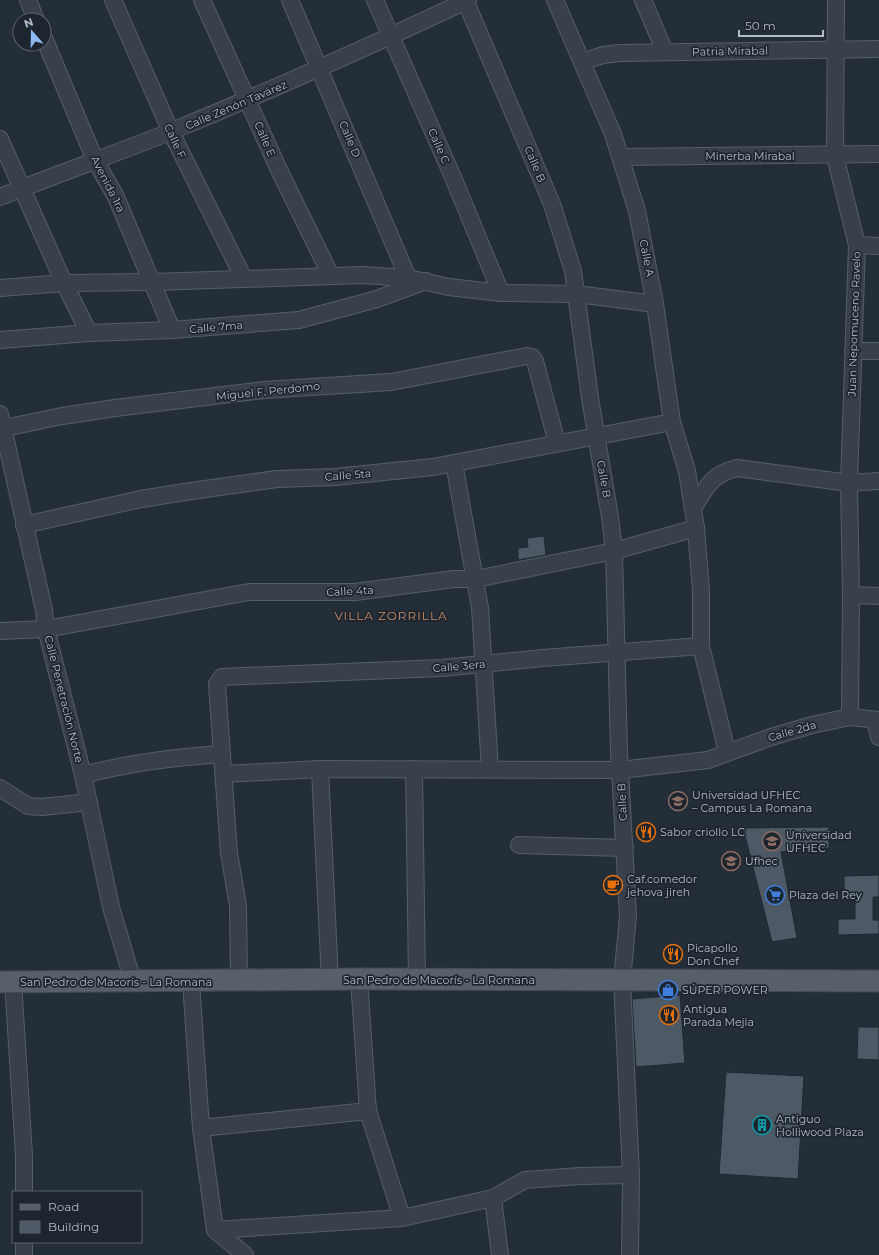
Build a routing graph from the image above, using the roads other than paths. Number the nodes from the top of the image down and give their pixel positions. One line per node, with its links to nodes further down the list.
1 (28, 0): 10 (street)
2 (113, 0): 19 (street, Calle F)
3 (202, 0): 18 (street, Calle E)
4 (290, 0): 17 (street, Calle D)
5 (375, 0): 11 (street, Calle C)
6 (466, 0): 11 (street, Calle Zenón Tavárez); 37 (street, Calle B)
7 (555, 0): 16 (street, Calle A)
8 (643, 0): 15 (street)
9 (836, 0): 12 (street, Juan Nepomuceno Ravelo)
10 (33, 12)
11 (391, 36): 17 (street, Calle Zenón Tavárez); 36 (street, Calle C)
12 (835, 49): 13 (street, Patria Mirabal); 15 (street, Patria Mirabal); 22 (street, Juan Nepomuceno Ravelo)
13 (879, 49)
14 (50, 52): 24 (street, Avenida 1ra)
15 (665, 52): 16 (street, Patria Mirabal)
16 (582, 62): 23 (street, Calle A)
17 (320, 69): 18 (street, Calle Zenón Tavárez); 30 (street, Calle D)
18 (248, 99): 19 (street, Calle Zenón Tavárez); 29 (street, Calle E)
19 (171, 132): 24 (street, Calle Zenón Tavárez); 31 (street, Calle F)
20 (0, 139): 25 (street)
21 (879, 154): 22 (street, Minerba Mirabal)
22 (834, 156): 23 (street, Minerba Mirabal); 27 (street, Juan Nepomuceno Ravelo)
23 (621, 157): 38 (street, Calle A)
24 (95, 160): 25 (street, Calle Zenón Tavárez); 33 (street, Avenida 1ra)
25 (22, 188): 26 (street, Calle Zenón Tavárez); 34 (street)
26 (0, 197)
27 (856, 245): 28 (street); 42 (street, Juan Nepomuceno Ravelo)
28 (879, 246)
29 (331, 276): 30 (street); 31 (street)
30 (408, 278): 32 (street)
31 (244, 279): 33 (street)
32 (426, 281): 36 (street); 39 (street, Calle 7ma)
33 (153, 282): 34 (street); 39 (street, Avenida 1ra)
34 (64, 283): 35 (street); 40 (street)
35 (0, 288)
36 (501, 293): 37 (street)
37 (577, 294): 38 (street); 46 (street, Calle B)
38 (655, 304): 44 (street, Calle A)
39 (172, 330): 40 (street, Calle 7ma)
40 (89, 333): 41 (street, Calle 7ma)
41 (0, 340)
42 (853, 351): 43 (street); 50 (street, Juan Nepomuceno Ravelo)
43 (879, 351)
44 (672, 422): 46 (street, Calle 5ta); 51 (street, Calle A)
45 (1, 424): 47 (street, Miguel F. Perdomo); 52 (street, Calle Penetración Norte)
46 (596, 435): 47 (street, Calle 5ta); 54 (street, Calle B)
47 (557, 443): 48 (street, Calle 5ta)
48 (454, 463): 52 (street, Calle 5ta); 55 (street)
49 (879, 482): 50 (street)
50 (850, 483): 51 (street); 56 (street, Juan Nepomuceno Ravelo)
51 (693, 508): 53 (street, Calle A)
52 (24, 525): 58 (street, Calle Penetración Norte)
53 (696, 528): 54 (street, Calle 4ta); 60 (street, Calle A)
54 (614, 551): 55 (street, Calle 4ta); 61 (street, Calle B)
55 (476, 579): 58 (street, Calle 4ta); 62 (street)
56 (851, 596): 57 (street); 63 (street, Juan Nepomuceno Ravelo)
57 (879, 596)
58 (46, 629): 59 (street, Calle 4ta); 73 (street, Calle Penetración Norte)
59 (0, 631)
60 (701, 646): 61 (street, Calle 3era); 66 (street, Calle A)
61 (615, 652): 62 (street, Calle 3era); 71 (street, Calle B)
62 (484, 664): 67 (street, Calle 3era); 70 (street)
63 (850, 717): 64 (street, Calle 2da); 66 (street, Calle 2da)
64 (877, 720): 65 (street)
65 (879, 737)
66 (727, 752): 71 (street, Calle 2da)
67 (222, 754): 72 (street); 73 (street)
68 (320, 769): 69 (street, Calle 2da); 72 (street, Calle 2da); 80 (street)
69 (414, 769): 70 (street, Calle 2da); 81 (street)
70 (490, 769): 71 (street, Calle 2da)
71 (620, 770): 77 (street, Calle B)
72 (224, 774): 79 (street)
73 (83, 775): 75 (street, Calle Penetración Norte)
74 (0, 788): 75 (street)
75 (89, 802): 85 (street, Calle Penetración Norte)
76 (518, 845): 77 (street)
77 (625, 848): 82 (street, Calle B)
78 (358, 979): 80 (main road, San Pedro de Macorís - La Romana); 81 (main road, San Pedro de Macorís - La Romana); 87 (street)
79 (238, 980): 80 (main road, San Pedro de Macorís - La Romana); 86 (main road, San Pedro de Macorís - La Romana)
80 (330, 980)
81 (417, 980): 82 (main road, San Pedro de Macorís - La Romana)
82 (622, 980): 83 (main road, San Pedro de Macorís - La Romana); 89 (street, Calle B)
83 (879, 981)
84 (7, 982): 85 (main road, San Pedro de Macorís - La Romana); 90 (street)
85 (133, 982): 86 (main road, San Pedro de Macorís - La Romana)
86 (191, 982): 88 (street)
87 (368, 1111): 88 (street); 92 (street)
88 (201, 1128): 93 (street)
89 (631, 1175): 91 (street); 98 (street, Calle B)
90 (24, 1191)
91 (493, 1198): 92 (street); 97 (street)
92 (402, 1218): 93 (street)
93 (215, 1230): 96 (street)
94 (24, 1243): 95 (street)
95 (24, 1255)
96 (244, 1255)
97 (500, 1255)
98 (630, 1255)

